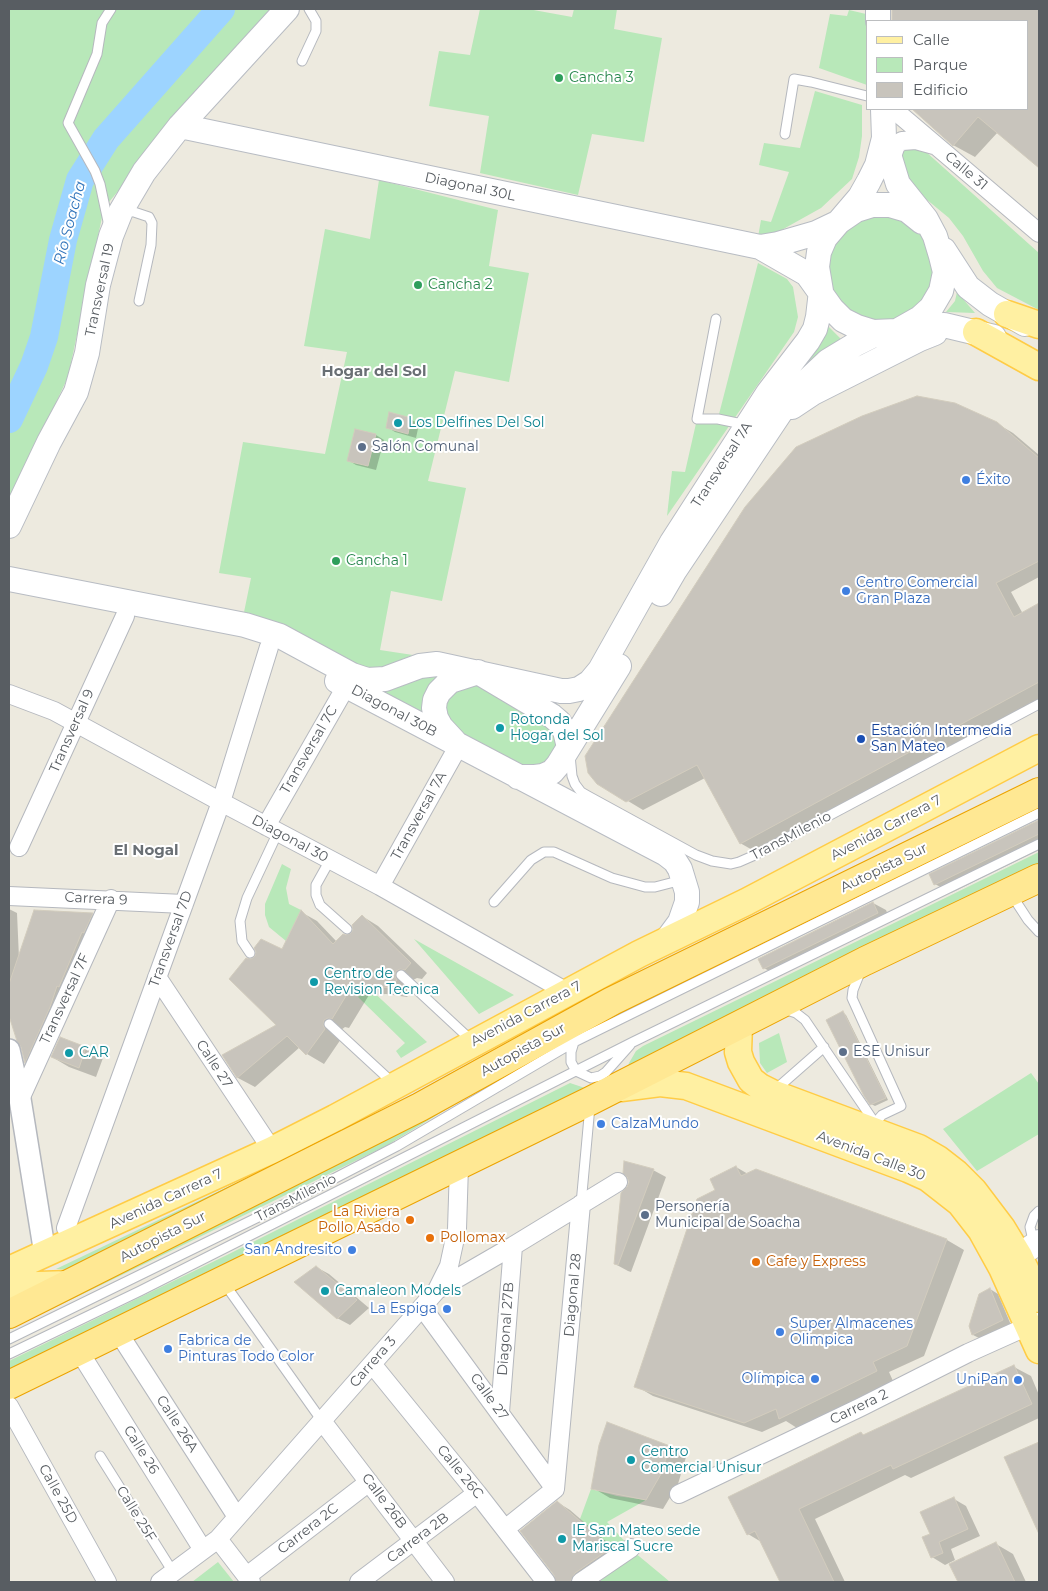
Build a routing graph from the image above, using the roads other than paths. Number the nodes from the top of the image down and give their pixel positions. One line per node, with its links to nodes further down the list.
1 (111, 9): 16 (lane)
2 (287, 9): 8 (main road, Transversal 19)
3 (309, 9): 4 (lane)
4 (302, 61)
5 (866, 96): 9 (lane)
6 (883, 110): 10 (main road)
7 (894, 110): 11 (street, Calle 31)
8 (180, 126): 13 (main road, Transversal 19); 18 (main road, Diagonal 30L)
9 (785, 134)
10 (884, 138): 12 (main road); 14 (main road)
11 (936, 145): 12 (street); 15 (street, Calle 31)
12 (890, 162): 17 (main road)
13 (121, 211): 16 (main road, Transversal 19); 20 (lane)
14 (837, 223): 17 (main road); 18 (main road); 19 (main road, Transversal 7A)
15 (1039, 233)
16 (111, 236): 30 (main road, Transversal 19)
17 (935, 236): 21 (main road); 25 (main road)
18 (760, 247): 19 (main road)
19 (821, 291): 25 (main road); 29 (main road, Transversal 7A)
20 (139, 302)
21 (1006, 314): 23 (main road); 26 (main road)
22 (716, 319): 29 (lane)
23 (1039, 325)
24 (968, 330): 25 (main road); 27 (main road); 28 (main road); 29 (main road)
25 (897, 331): 29 (main road, Transversal 7A)
26 (1039, 331)
27 (1039, 355)
28 (1039, 367)
29 (759, 426): 35 (main road, Transversal 7A); 41 (main road, Transversal 7A)
30 (9, 526)
31 (9, 579): 36 (main road, Diagonal 30B)
32 (9, 593): 33 (main road, Diagonal 30B)
33 (124, 616): 34 (main road, Diagonal 30B); 39 (street, Transversal 9)
34 (269, 647): 36 (main road, Diagonal 30B); 45 (street, Transversal 7D)
35 (478, 672): 36 (main road); 40 (main road); 41 (main road)
36 (349, 681): 40 (main road, Diagonal 30B); 47 (street, Transversal 7C)
37 (9, 694): 39 (street, Diagonal 30)
38 (1039, 704): 41 (lane, TransMilenio)
39 (76, 723): 45 (street, Diagonal 30); 49 (street, Transversal 9)
40 (459, 745): 43 (main road, Diagonal 30B); 53 (street, Transversal 7A)
41 (569, 747): 43 (main road)
42 (1039, 748): 61 (main road, Avenida Carrera 7)
43 (518, 777): 52 (main road, Diagonal 30B)
44 (1039, 792): 93 (highway, Autopista Sur)
45 (221, 802): 47 (street, Diagonal 30); 58 (street, Transversal 7D)
46 (1039, 814): 71 (lane, TransMilenio)
47 (272, 829): 50 (street, Diagonal 30); 62 (lane)
48 (1039, 844): 72 (lane, TransMilenio)
49 (19, 847)
50 (330, 860): 53 (street, Diagonal 30); 59 (lane)
51 (1039, 878): 54 (highway)
52 (684, 880): 57 (lane); 61 (main road, Diagonal 30B)
53 (380, 886): 66 (street, Diagonal 30)
54 (1010, 892): 60 (lane); 63 (highway)
55 (9, 896): 56 (street, Carrera 9)
56 (111, 899): 58 (street, Carrera 9); 78 (street, Transversal 7F)
57 (494, 902)
58 (184, 904): 65 (street, Transversal 7D)
59 (347, 929)
60 (1039, 932)
61 (666, 941): 66 (main road, Avenida Carrera 7)
62 (250, 953)
63 (865, 961): 67 (highway); 81 (lane)
64 (400, 975): 70 (lane)
65 (157, 977): 82 (street, Calle 27); 87 (street, Transversal 7D)
66 (567, 992): 70 (main road, Avenida Carrera 7)
67 (776, 1006): 69 (highway); 73 (lane)
68 (329, 1024): 76 (lane)
69 (739, 1025): 77 (highway); 80 (main road, Avenida Calle 30)
70 (473, 1042): 76 (main road, Avenida Carrera 7)
71 (574, 1042): 75 (lane); 101 (lane, TransMilenio)
72 (633, 1042): 75 (lane, TransMilenio); 75 (lane, TransMilenio)
73 (824, 1047): 80 (lane); 81 (lane)
74 (10, 1057): 78 (street)
75 (576, 1071): 104 (lane, TransMilenio)
76 (396, 1086): 82 (main road, Avenida Carrera 7)
77 (615, 1088): 79 (highway); 80 (main road, Avenida Calle 30)
78 (20, 1099): 90 (street)
79 (590, 1101): 83 (highway); 85 (lane, Diagonal 28)
80 (776, 1103): 81 (main road, Avenida Calle 30); 89 (main road, Avenida Calle 30)
81 (879, 1128): 89 (main road, Avenida Calle 30)
82 (272, 1150): 90 (main road, Avenida Carrera 7)
83 (459, 1166): 92 (highway); 95 (street)
84 (618, 1182): 85 (street, Carrera 3)
85 (581, 1204): 88 (street, Carrera 3); 112 (street, Diagonal 28)
86 (1039, 1211): 89 (lane)
87 (66, 1228)
88 (513, 1246): 95 (street, Carrera 3); 108 (street, Diagonal 27B)
89 (1023, 1253): 96 (main road, Avenida Calle 30); 99 (main road, Avenida Calle 30)
90 (46, 1254): 91 (main road, Avenida Carrera 7)
91 (9, 1270)
92 (223, 1281): 100 (highway); 109 (lane)
93 (70, 1284): 94 (main road); 98 (highway, Autopista Sur)
94 (9, 1286)
95 (437, 1290): 97 (street, Carrera 3)
96 (1039, 1298)
97 (422, 1306): 105 (street, Carrera 3); 108 (street, Calle 27)
98 (9, 1314)
99 (1034, 1324): 102 (main road, Avenida Calle 30); 114 (street, Carrera 2)
100 (118, 1332): 103 (highway); 115 (street, Calle 26A)
101 (9, 1339)
102 (1039, 1350)
103 (79, 1351): 106 (highway); 120 (street, Calle 26)
104 (9, 1354)
105 (372, 1364): 109 (street, Carrera 3); 113 (street, Calle 26C)
106 (9, 1385)
107 (9, 1406): 123 (street, Calle 25D)
108 (500, 1412): 112 (street, Calle 27)
109 (322, 1421): 111 (street, Calle 26B); 115 (street, Carrera 3)
110 (100, 1456): 121 (lane, Calle 25F)
111 (369, 1482): 118 (street, Calle 26B); 122 (street, Carrera 2C)
112 (555, 1489): 116 (street)
113 (476, 1493): 116 (street, Calle 26C); 118 (street, Carrera 2B)
114 (679, 1494)
115 (237, 1517): 117 (street, Carrera 3)
116 (505, 1529): 126 (street, Calle 26C)
117 (218, 1539): 120 (street, Carrera 3); 122 (street)
118 (414, 1542): 124 (street, Carrera 2B); 125 (street, Calle 26B)
119 (630, 1548): 127 (street)
120 (203, 1550): 121 (street, Carrera 3)
121 (166, 1577)
122 (249, 1579)
123 (107, 1582)
124 (359, 1582)
125 (445, 1582)
126 (546, 1582)
127 (581, 1582)

